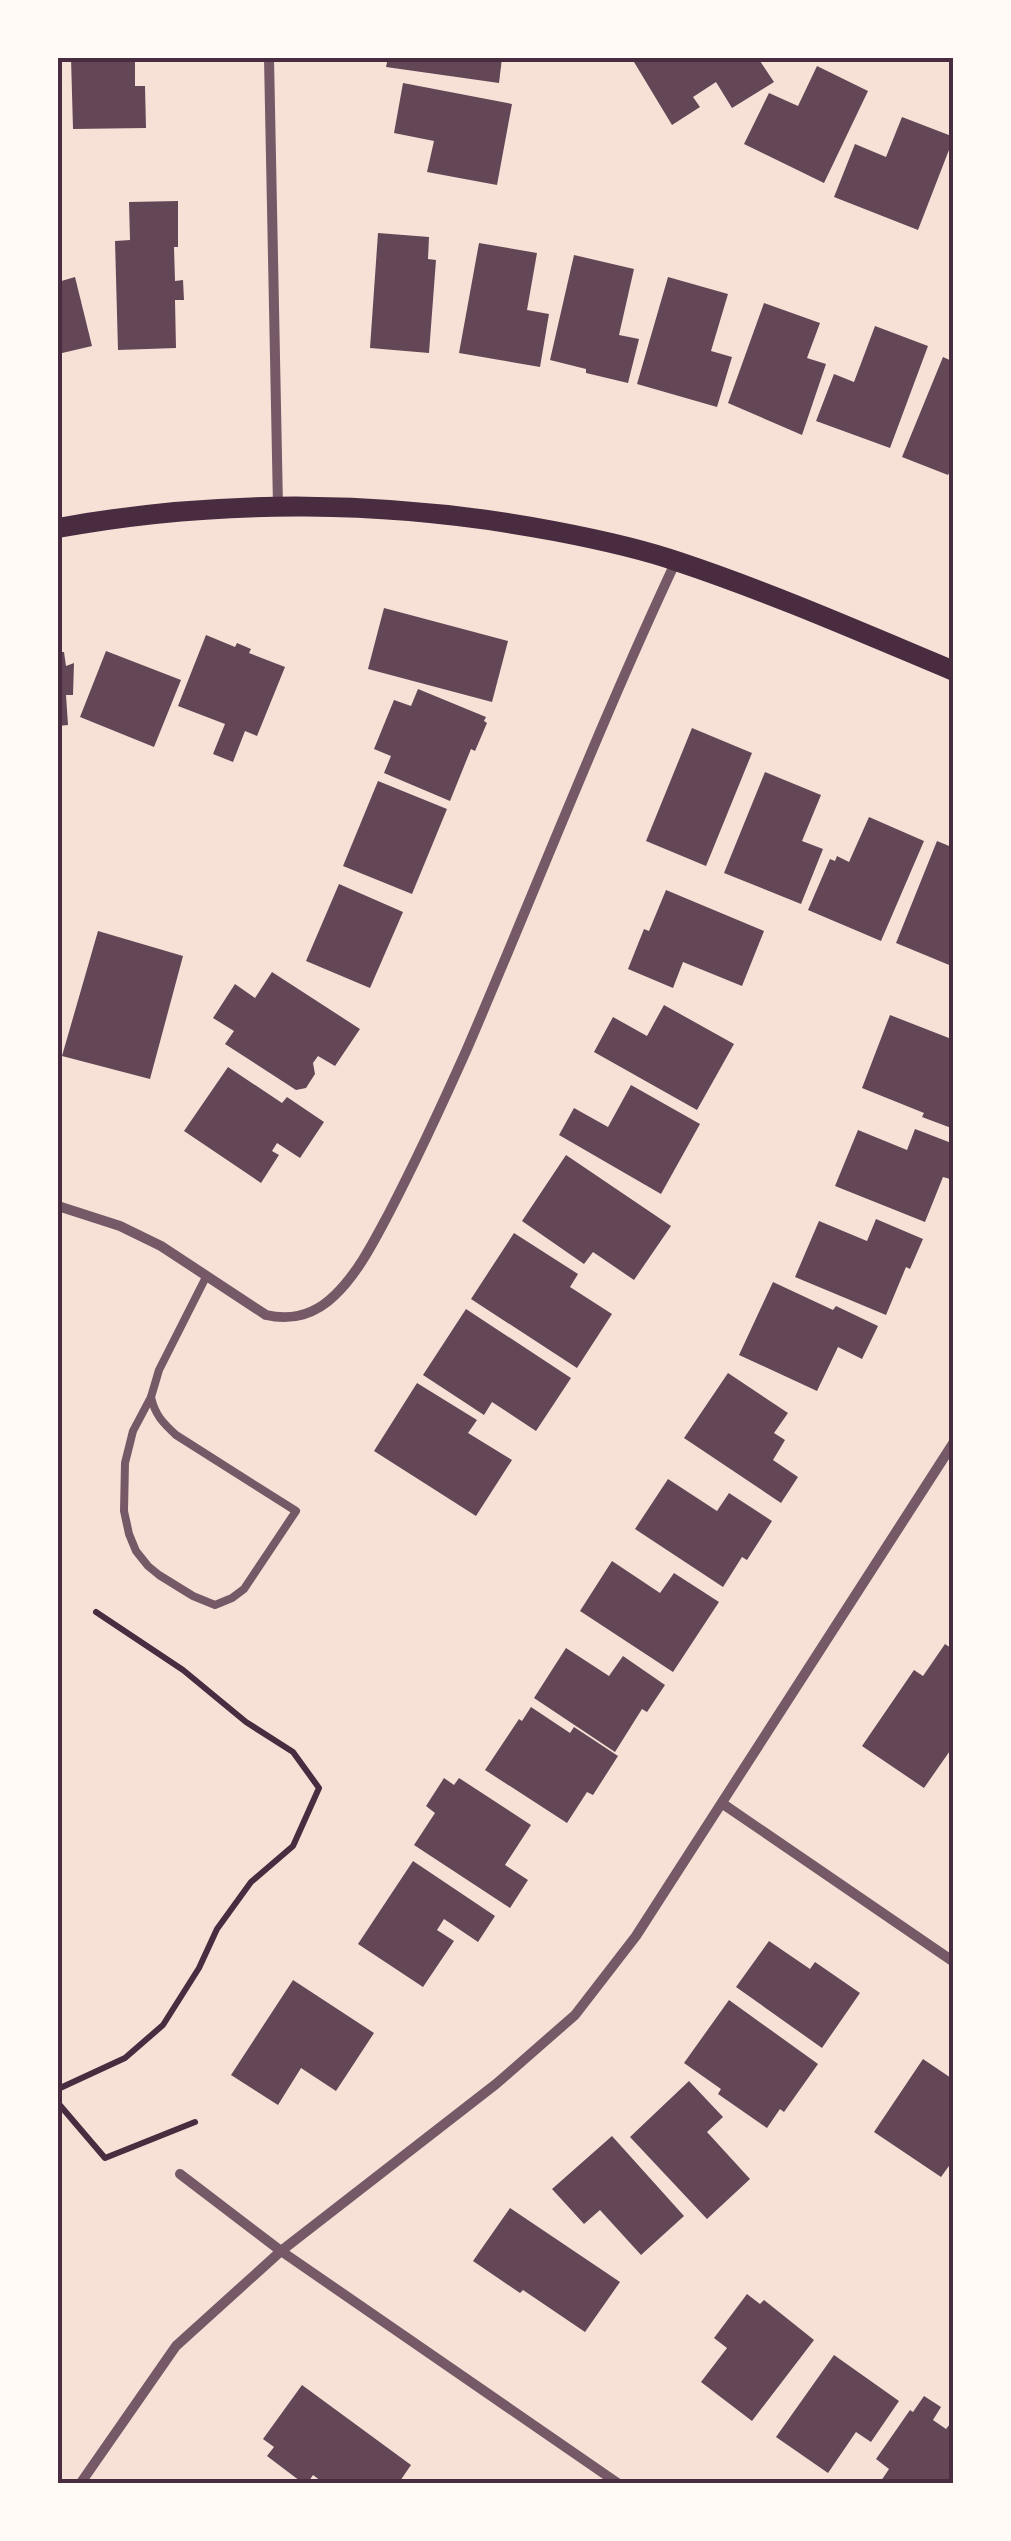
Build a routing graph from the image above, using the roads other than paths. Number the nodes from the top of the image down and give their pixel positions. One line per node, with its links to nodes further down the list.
1 (269, 58): 2 (street)
2 (278, 506): 3 (main road); 4 (main road)
3 (58, 528)
4 (676, 561): 5 (main road); 7 (street)
5 (954, 671)
6 (58, 1206): 7 (street)
7 (206, 1277): 8 (lane)
8 (152, 1397): 8 (lane)
9 (954, 1442): 10 (street)
10 (722, 1804): 11 (street); 13 (street)
11 (954, 1962)
12 (180, 2174): 13 (street)
13 (282, 2251): 14 (street); 15 (street)
14 (80, 2484)
15 (619, 2484)

